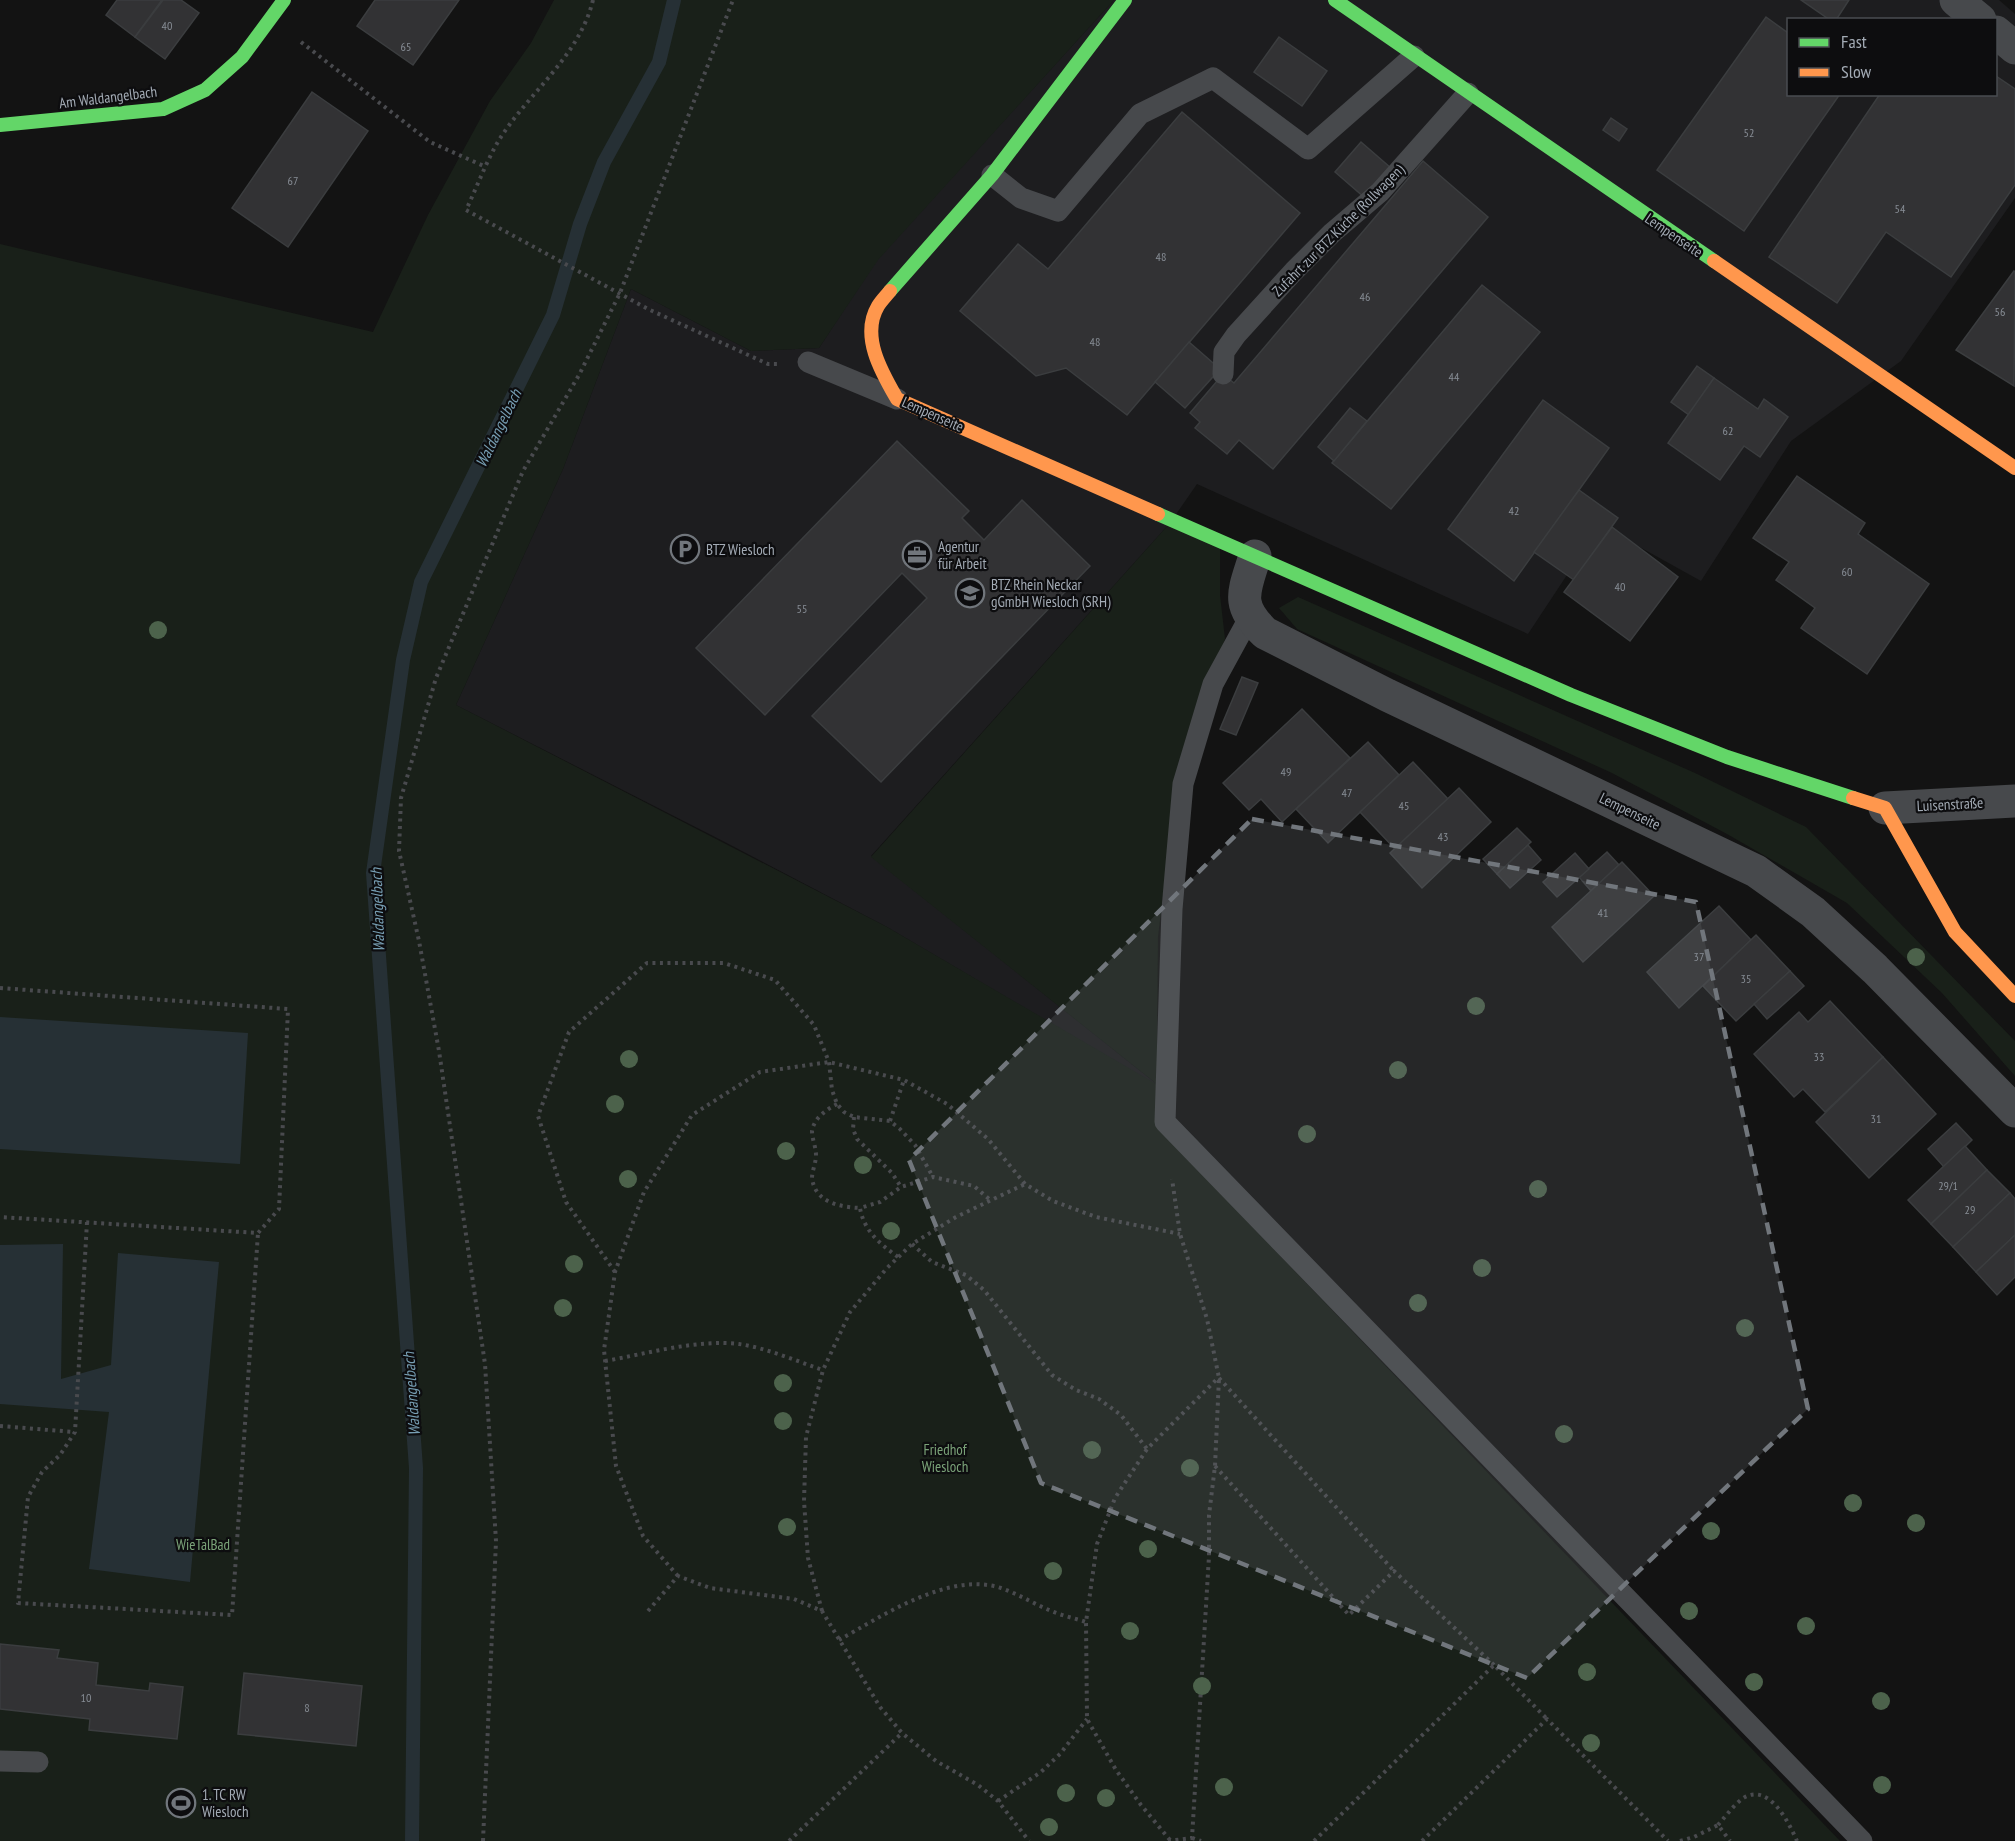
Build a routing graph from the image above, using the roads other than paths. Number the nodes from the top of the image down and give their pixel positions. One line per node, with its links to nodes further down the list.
1 (1125, 0): 11 (street, Lempenseite)
2 (1335, 0): 8 (street, Lempenseite)
3 (1956, 0): 5 (street)
4 (274, 7): 10 (street, Am Waldangelbach)
5 (1978, 18)
6 (1997, 34): 7 (street)
7 (2015, 48)
8 (1414, 56): 9 (street, Lempenseite); 11 (lane)
9 (1468, 93): 13 (lane, Zufahrt zur BTZ Küche (Rollwagen)); 15 (street, Lempenseite)
10 (0, 125)
11 (992, 175): 14 (street, Lempenseite)
12 (808, 362): 14 (lane)
13 (1223, 374)
14 (897, 399): 16 (street, Lempenseite)
15 (2015, 468)
16 (1255, 556): 17 (street); 19 (street, Lempenseite)
17 (1250, 618): 21 (street, Lempenseite); 24 (lane)
18 (2015, 801): 19 (street, Luisenstraße)
19 (1885, 808): 20 (street)
20 (2015, 996)
21 (2015, 1111)
22 (0, 1761): 23 (lane)
23 (38, 1762)
24 (1862, 1841)

